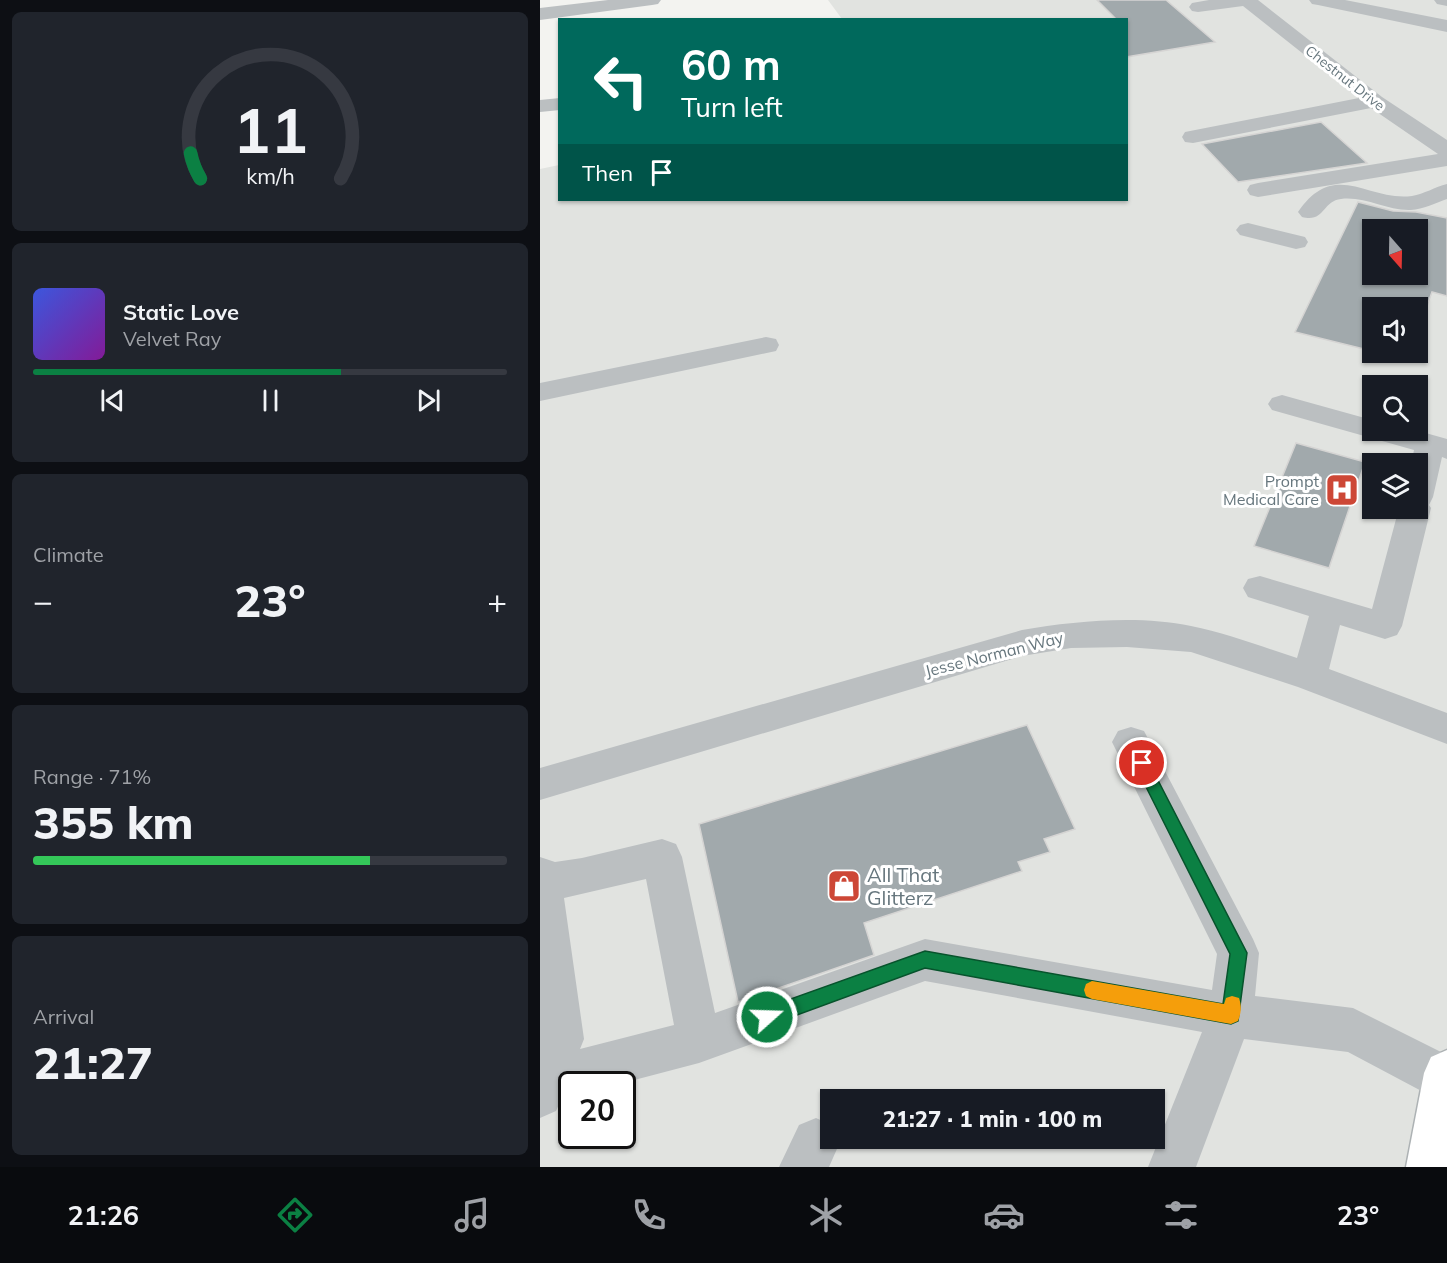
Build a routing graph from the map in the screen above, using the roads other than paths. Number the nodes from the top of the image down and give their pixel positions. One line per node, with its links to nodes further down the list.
1 (652, 0): 5 (street)
2 (1247, 0): 4 (street); 7 (street, Chestnut Drive)
3 (1318, 0): 6 (street)
4 (1198, 7)
5 (540, 14)
6 (1447, 26)
7 (1375, 101): 10 (street); 11 (street, Chestnut Drive)
8 (558, 104): 9 (street)
9 (540, 106)
10 (1193, 136)
11 (1444, 147): 12 (street)
12 (1258, 190)
13 (1447, 191): 14 (street)
14 (1411, 203): 15 (street); 16 (street)
15 (1310, 212)
16 (1447, 212)
17 (1248, 230): 18 (street)
18 (1296, 242)
19 (766, 345): 20 (street)
20 (540, 392)
21 (1282, 404): 22 (street)
22 (1362, 426)
23 (1417, 441): 24 (street)
24 (1439, 447): 25 (street)
25 (1428, 473)
26 (1412, 519): 28 (street)
27 (1260, 588): 28 (street)
28 (1328, 608): 29 (street)
29 (1309, 676): 30 (street, Jesse Norman Way); 32 (street, Jesse Norman Way)
30 (1447, 729)
31 (1131, 742): 34 (street)
32 (540, 784)
33 (541, 879): 35 (street); 37 (street)
34 (1231, 1015): 35 (street); 36 (street); 38 (street)
35 (699, 1041): 37 (street)
36 (1446, 1076): 39 (main road)
37 (543, 1088)
38 (1172, 1167)
39 (1430, 1167)

